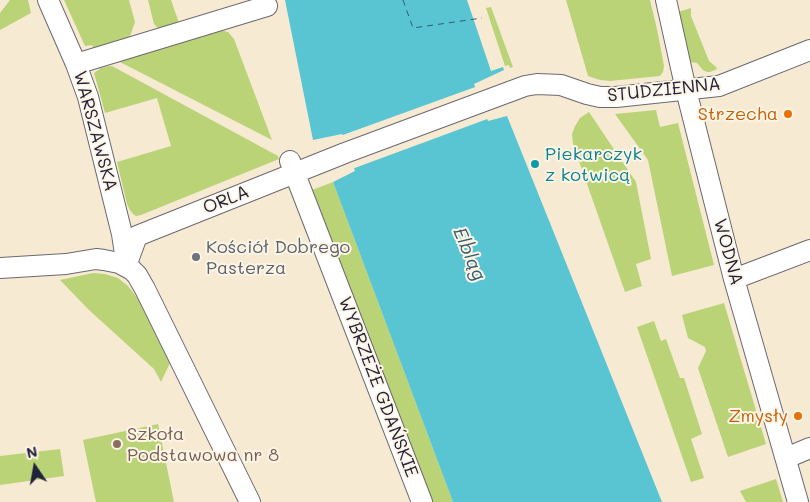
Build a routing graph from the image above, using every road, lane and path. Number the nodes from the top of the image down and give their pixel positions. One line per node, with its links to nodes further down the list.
1 (48, 0): 5 (street, WARSZAWSKA)
2 (666, 0): 6 (street, WODNA)
3 (267, 6): 5 (street)
4 (810, 50): 6 (street, STUDZIENNA)
5 (76, 64): 10 (street, WARSZAWSKA)
6 (686, 90): 7 (street, STUDZIENNA); 12 (street, WODNA)
7 (345, 153): 8 (street, ORLA)
8 (292, 166): 10 (street, ORLA); 16 (street, WYBRZEŻE GDAŃSKIE)
9 (810, 250): 12 (street)
10 (126, 266): 11 (street); 15 (street)
11 (0, 268)
12 (734, 280): 14 (street, WODNA)
13 (810, 448): 14 (street)
14 (786, 458): 17 (street, WODNA)
15 (250, 502)
16 (422, 502)
17 (798, 502)

